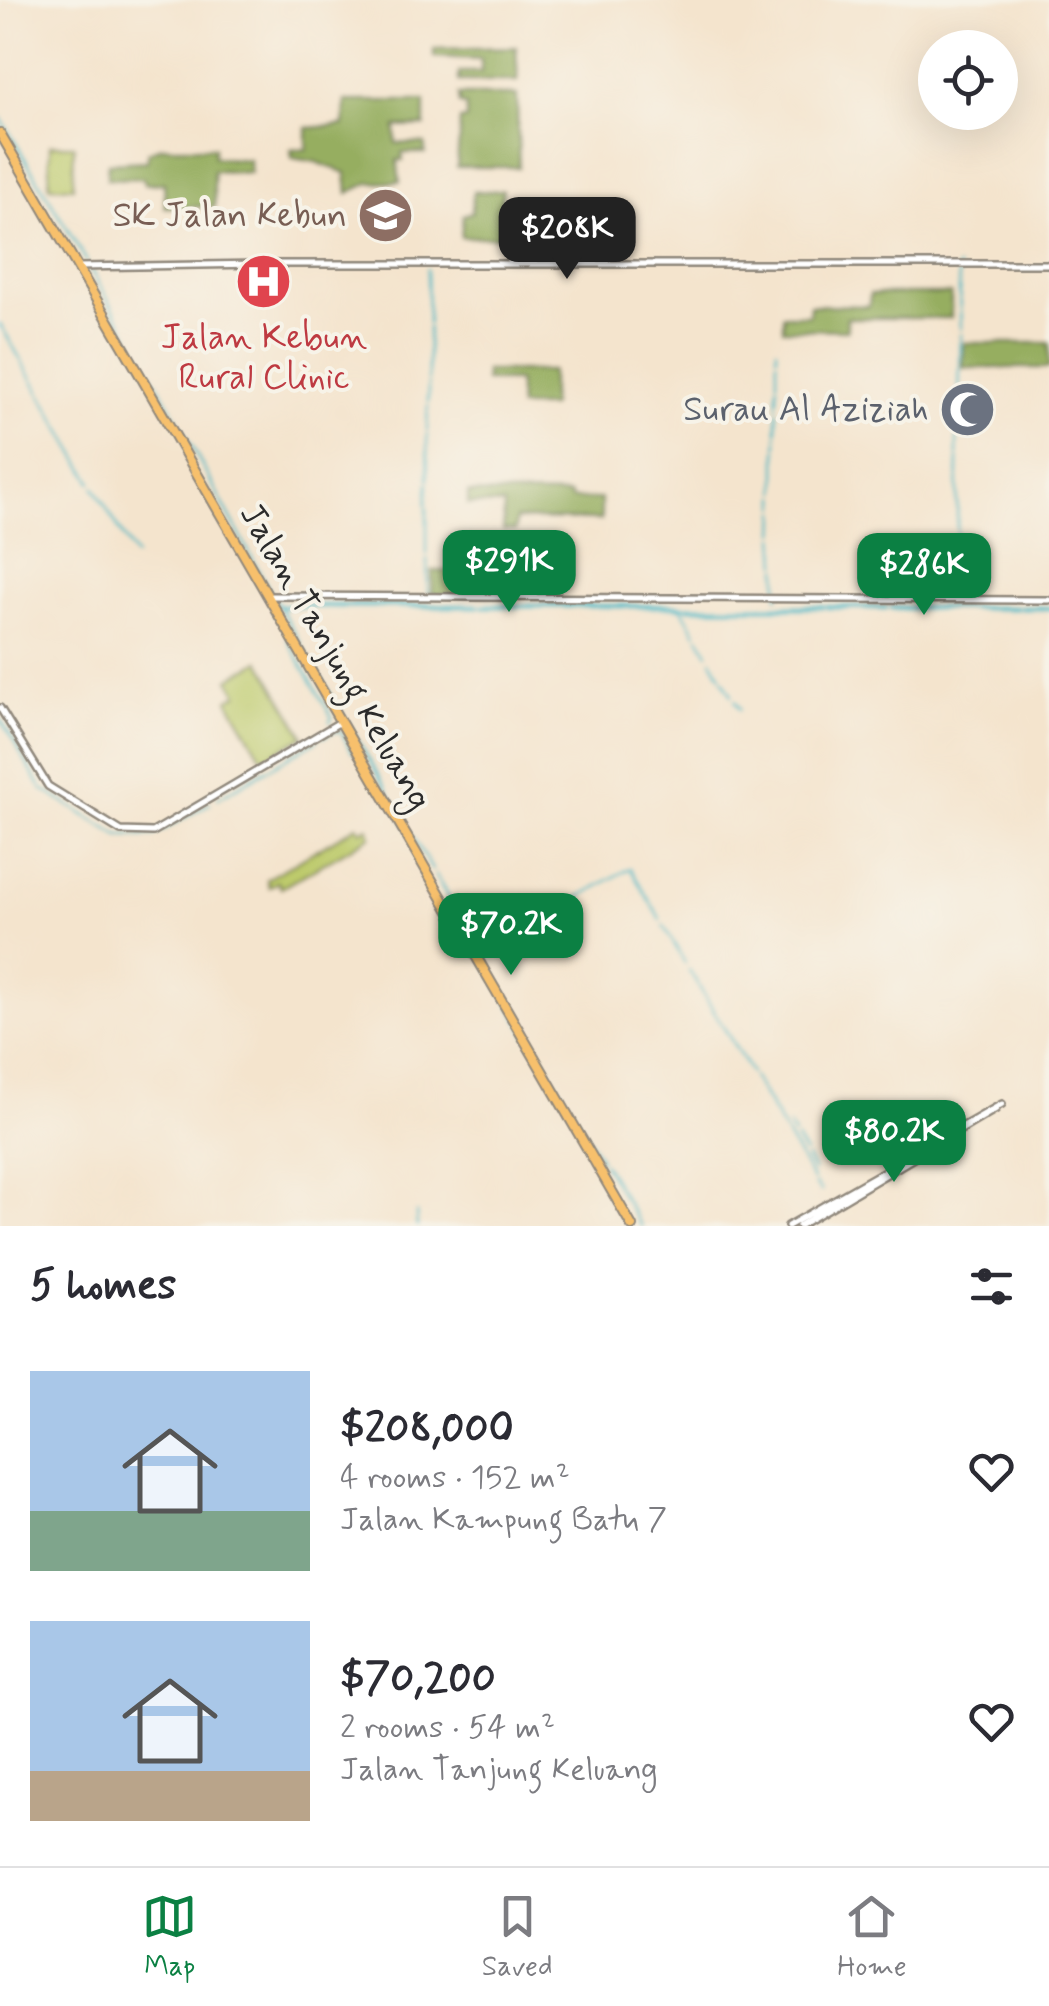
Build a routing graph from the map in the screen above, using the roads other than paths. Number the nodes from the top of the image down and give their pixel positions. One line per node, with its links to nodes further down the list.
1 (0, 133): 3 (main road, Jalan Tanjung Keluang)
2 (1049, 264): 3 (street)
3 (78, 267): 4 (main road, Jalan Tanjung Keluang)
4 (268, 596): 5 (street); 7 (main road, Jalan Tanjung Keluang)
5 (1049, 600)
6 (0, 708): 7 (street)
7 (337, 724): 9 (main road, Jalan Tanjung Keluang)
8 (793, 1225): 8 (street)
9 (634, 1226)

